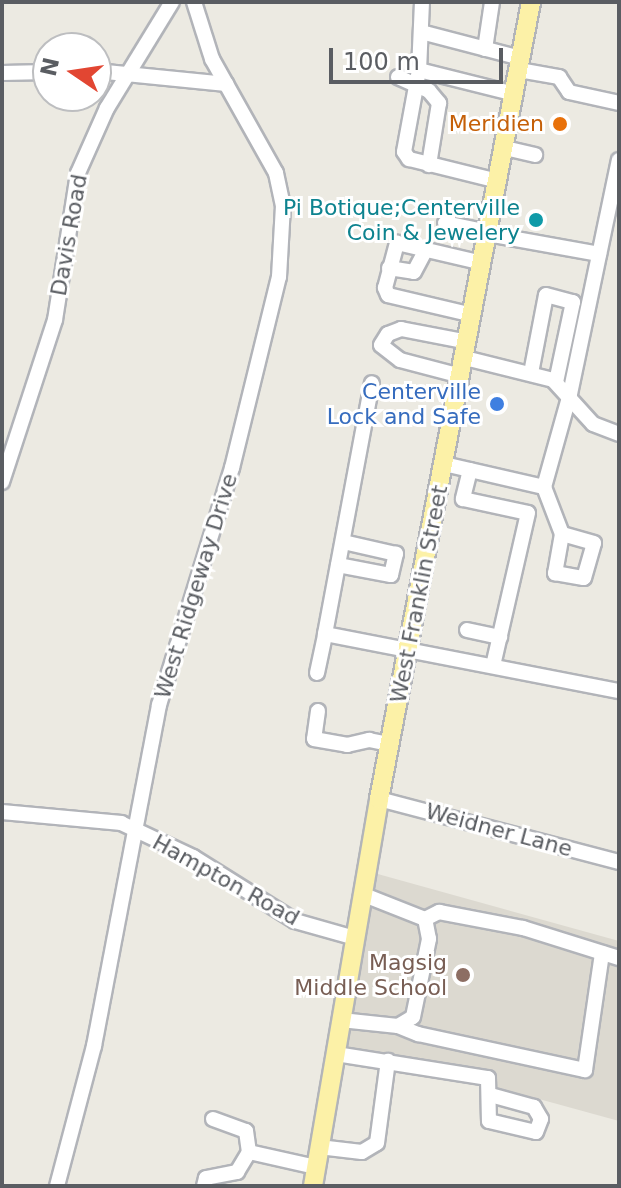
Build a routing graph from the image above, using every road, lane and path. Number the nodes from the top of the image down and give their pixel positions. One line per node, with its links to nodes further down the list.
1 (172, 2): 11 (street, Davis Road)
2 (194, 2): 15 (street, West Ridgeway Drive)
3 (422, 2): 6 (street)
4 (492, 2): 7 (street)
5 (531, 2): 8 (main road, West Franklin Street)
6 (421, 32): 7 (street); 14 (street)
7 (485, 49): 8 (street)
8 (520, 64): 16 (main road, West Franklin Street); 17 (street)
9 (112, 71): 11 (street)
10 (32, 72): 12 (street)
11 (129, 72): 15 (street); 38 (street, Davis Road)
12 (2, 73)
13 (398, 77): 14 (street)
14 (416, 77): 16 (street); 21 (street); 21 (street)
15 (226, 84): 57 (street, West Ridgeway Drive)
16 (515, 94): 18 (main road, West Franklin Street)
17 (619, 103)
18 (505, 148): 19 (street); 22 (main road, West Franklin Street)
19 (535, 155)
20 (619, 160): 26 (street)
21 (429, 165): 22 (street)
22 (498, 181): 24 (main road, West Franklin Street)
23 (445, 223): 24 (street)
24 (488, 233): 26 (street); 27 (main road, West Franklin Street)
25 (426, 249): 27 (street); 28 (street); 28 (street)
26 (599, 254): 34 (street)
27 (483, 263): 29 (main road, West Franklin Street)
28 (389, 268): 29 (street)
29 (473, 315): 30 (main road, West Franklin Street)
30 (465, 359): 30 (street); 31 (street); 36 (main road, West Franklin Street)
31 (531, 373): 32 (street); 32 (street)
32 (556, 382): 34 (street)
33 (372, 383): 42 (street)
34 (570, 394): 35 (street); 39 (street)
35 (619, 434)
36 (444, 464): 37 (street); 44 (main road, West Franklin Street)
37 (470, 470): 39 (street); 40 (street)
38 (2, 482)
39 (544, 487): 40 (street); 41 (street)
40 (528, 513): 48 (street)
41 (562, 534)
42 (343, 542): 43 (street); 45 (street)
43 (396, 554): 44 (street); 45 (street)
44 (426, 560): 49 (main road, West Franklin Street)
45 (338, 565): 47 (street)
46 (467, 630): 48 (street)
47 (325, 634): 49 (street); 51 (street)
48 (500, 637): 50 (street)
49 (410, 648): 50 (street); 54 (main road, West Franklin Street)
50 (493, 666): 52 (street)
51 (317, 673)
52 (619, 691)
53 (318, 711): 54 (street)
54 (390, 744): 55 (main road, West Franklin Street)
55 (379, 799): 58 (street, Weidner Lane); 59 (main road, West Franklin Street)
56 (2, 812): 57 (street, Hampton Road)
57 (135, 832): 61 (street, Hampton Road); 73 (street, West Ridgeway Drive)
58 (619, 862)
59 (364, 895): 60 (street); 61 (main road, West Franklin Street)
60 (425, 919): 62 (street); 65 (street)
61 (355, 938): 64 (main road, West Franklin Street)
62 (602, 953): 63 (street); 65 (street)
63 (619, 958)
64 (341, 1020): 65 (street); 66 (main road, West Franklin Street)
65 (398, 1026)
66 (336, 1054): 67 (street); 70 (main road, West Franklin Street)
67 (388, 1061): 68 (street); 70 (street)
68 (490, 1095)
69 (213, 1119): 71 (street)
70 (319, 1147): 72 (main road, West Franklin Street)
71 (249, 1152): 72 (street); 74 (street)
72 (316, 1167): 75 (main road, West Franklin Street)
73 (57, 1186)
74 (204, 1186)
75 (313, 1186)

